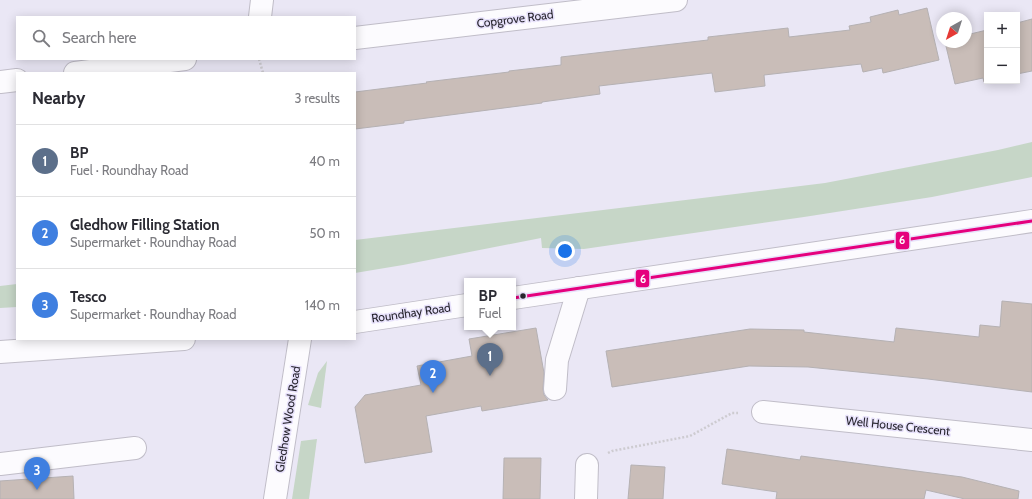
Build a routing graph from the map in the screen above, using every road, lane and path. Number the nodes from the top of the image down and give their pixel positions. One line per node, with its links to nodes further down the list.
1 (262, 0): 3 (street)
2 (676, 0): 4 (street, Copgrove Road)
3 (260, 16)
4 (356, 38)
5 (177, 60): 7 (street)
6 (259, 60): 8 (path)
7 (82, 72)
8 (262, 72)
9 (16, 80): 10 (street)
10 (0, 82)
11 (1032, 222): 12 (street)
12 (579, 288): 13 (street); 19 (street)
13 (516, 298)
14 (464, 305): 15 (street, Roundhay Road)
15 (356, 322)
16 (170, 340): 18 (street)
17 (300, 340): 25 (street, Gledhow Wood Road)
18 (0, 352)
19 (555, 389)
20 (763, 412): 21 (street, Well House Crescent); 24 (path)
21 (1032, 440)
22 (135, 448): 23 (street)
23 (0, 464)
24 (587, 465): 26 (street)
25 (275, 499)
26 (586, 499)

